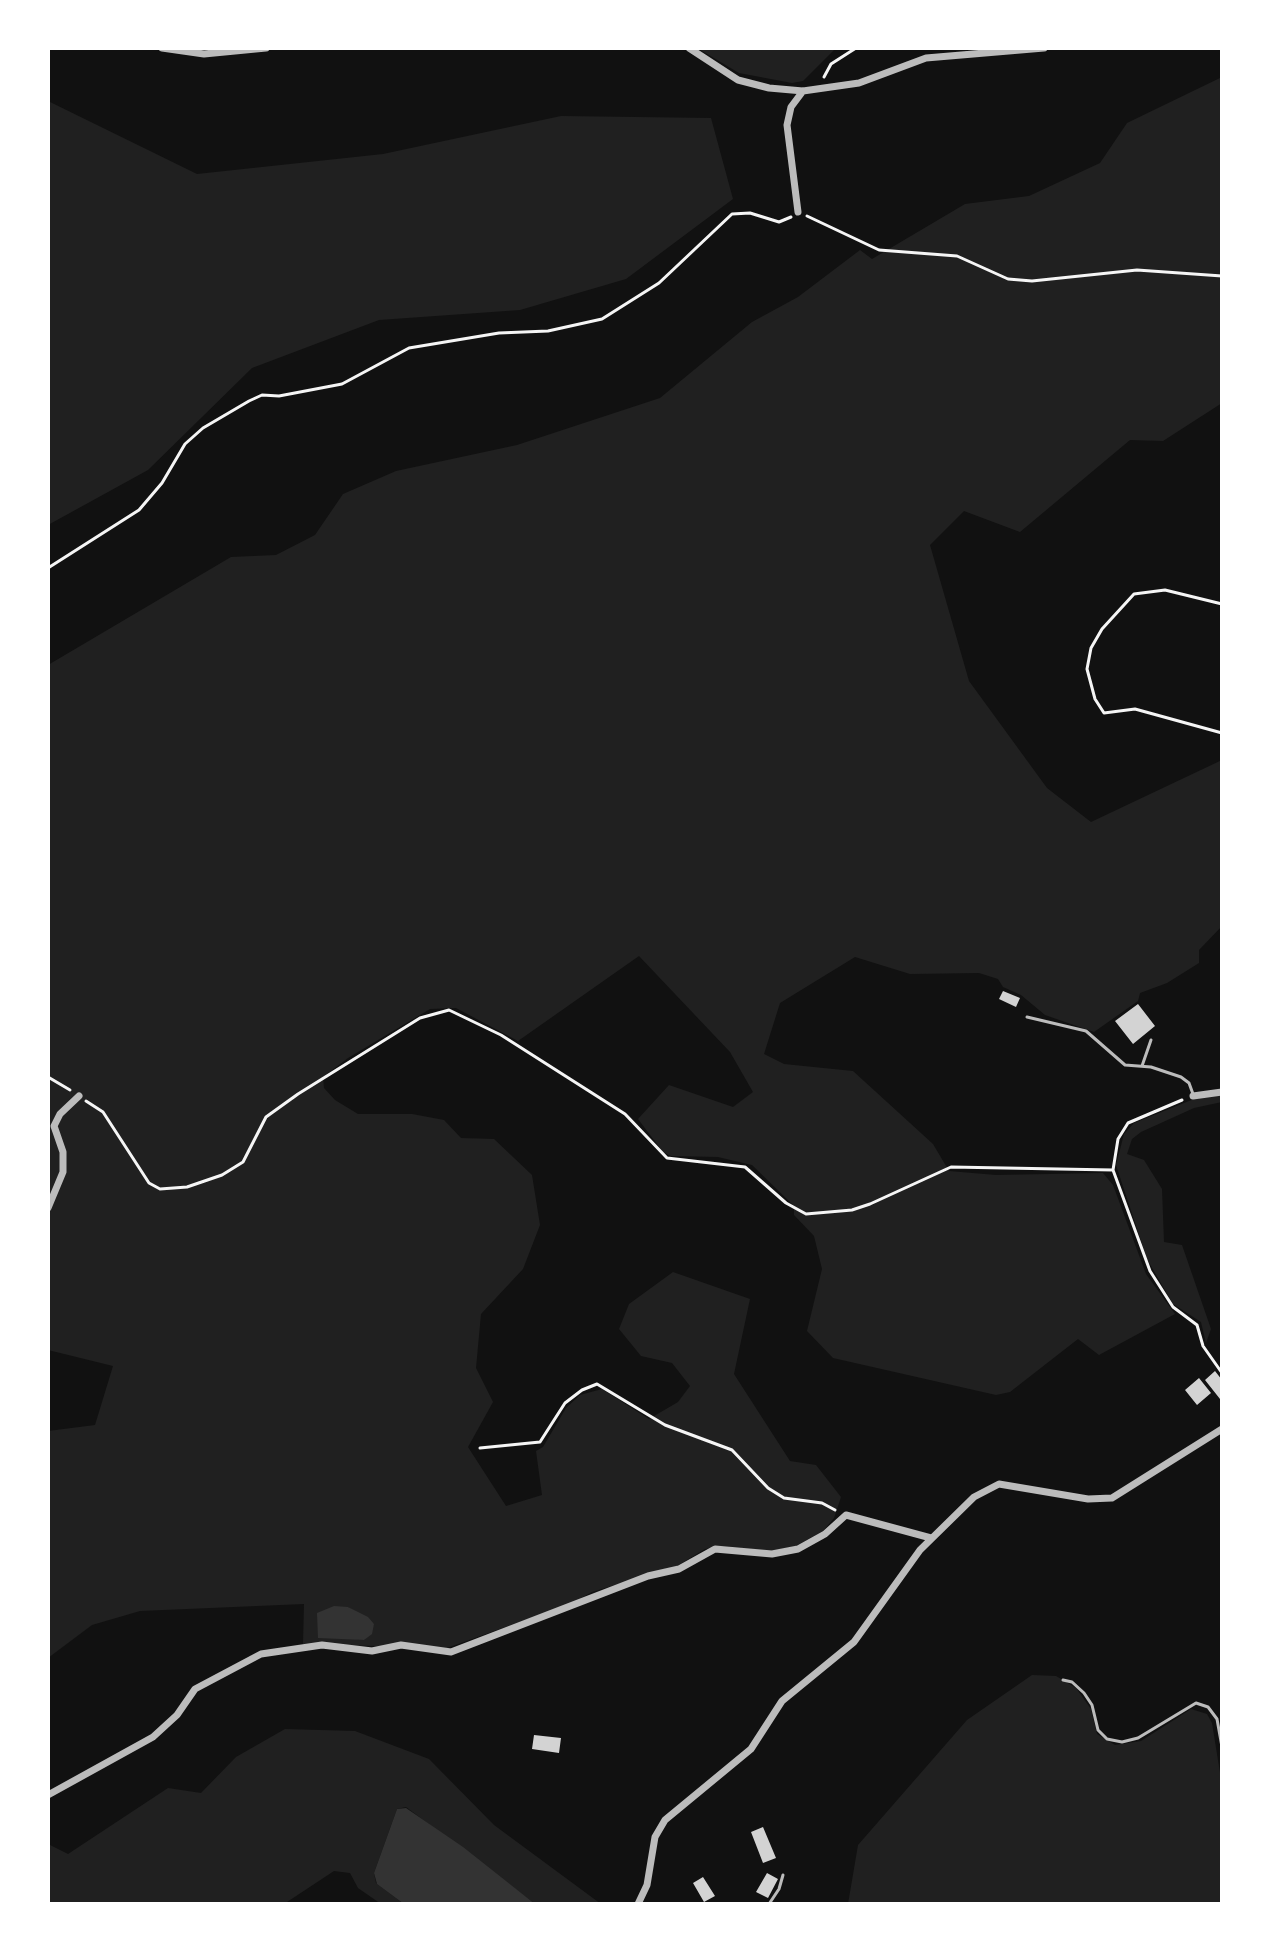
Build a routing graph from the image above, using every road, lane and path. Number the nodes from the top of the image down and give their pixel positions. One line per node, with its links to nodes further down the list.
1 (162, 48): 2 (street)
2 (266, 48)
3 (689, 48): 7 (street)
4 (856, 48): 6 (path)
5 (1044, 48): 6 (street)
6 (820, 90): 7 (street)
7 (803, 91): 8 (street)
8 (798, 212): 9 (path); 10 (path)
9 (1222, 276)
10 (48, 568)
11 (1222, 604): 12 (path)
12 (1222, 733)
13 (1027, 1017): 15 (lane)
14 (1151, 1040): 15 (lane)
15 (1142, 1066): 19 (lane)
16 (48, 1077): 18 (path)
17 (1222, 1092): 19 (street)
18 (79, 1096): 20 (path); 21 (street)
19 (1193, 1096): 20 (path)
20 (1113, 1170): 22 (path)
21 (48, 1208)
22 (1222, 1373)
23 (1222, 1429): 26 (street)
24 (480, 1448): 25 (path)
25 (846, 1515): 26 (street); 29 (street)
26 (931, 1538): 31 (street)
27 (1063, 1680): 28 (lane)
28 (1222, 1747)
29 (48, 1795)
30 (783, 1875): 32 (lane)
31 (638, 1904)
32 (769, 1904)

